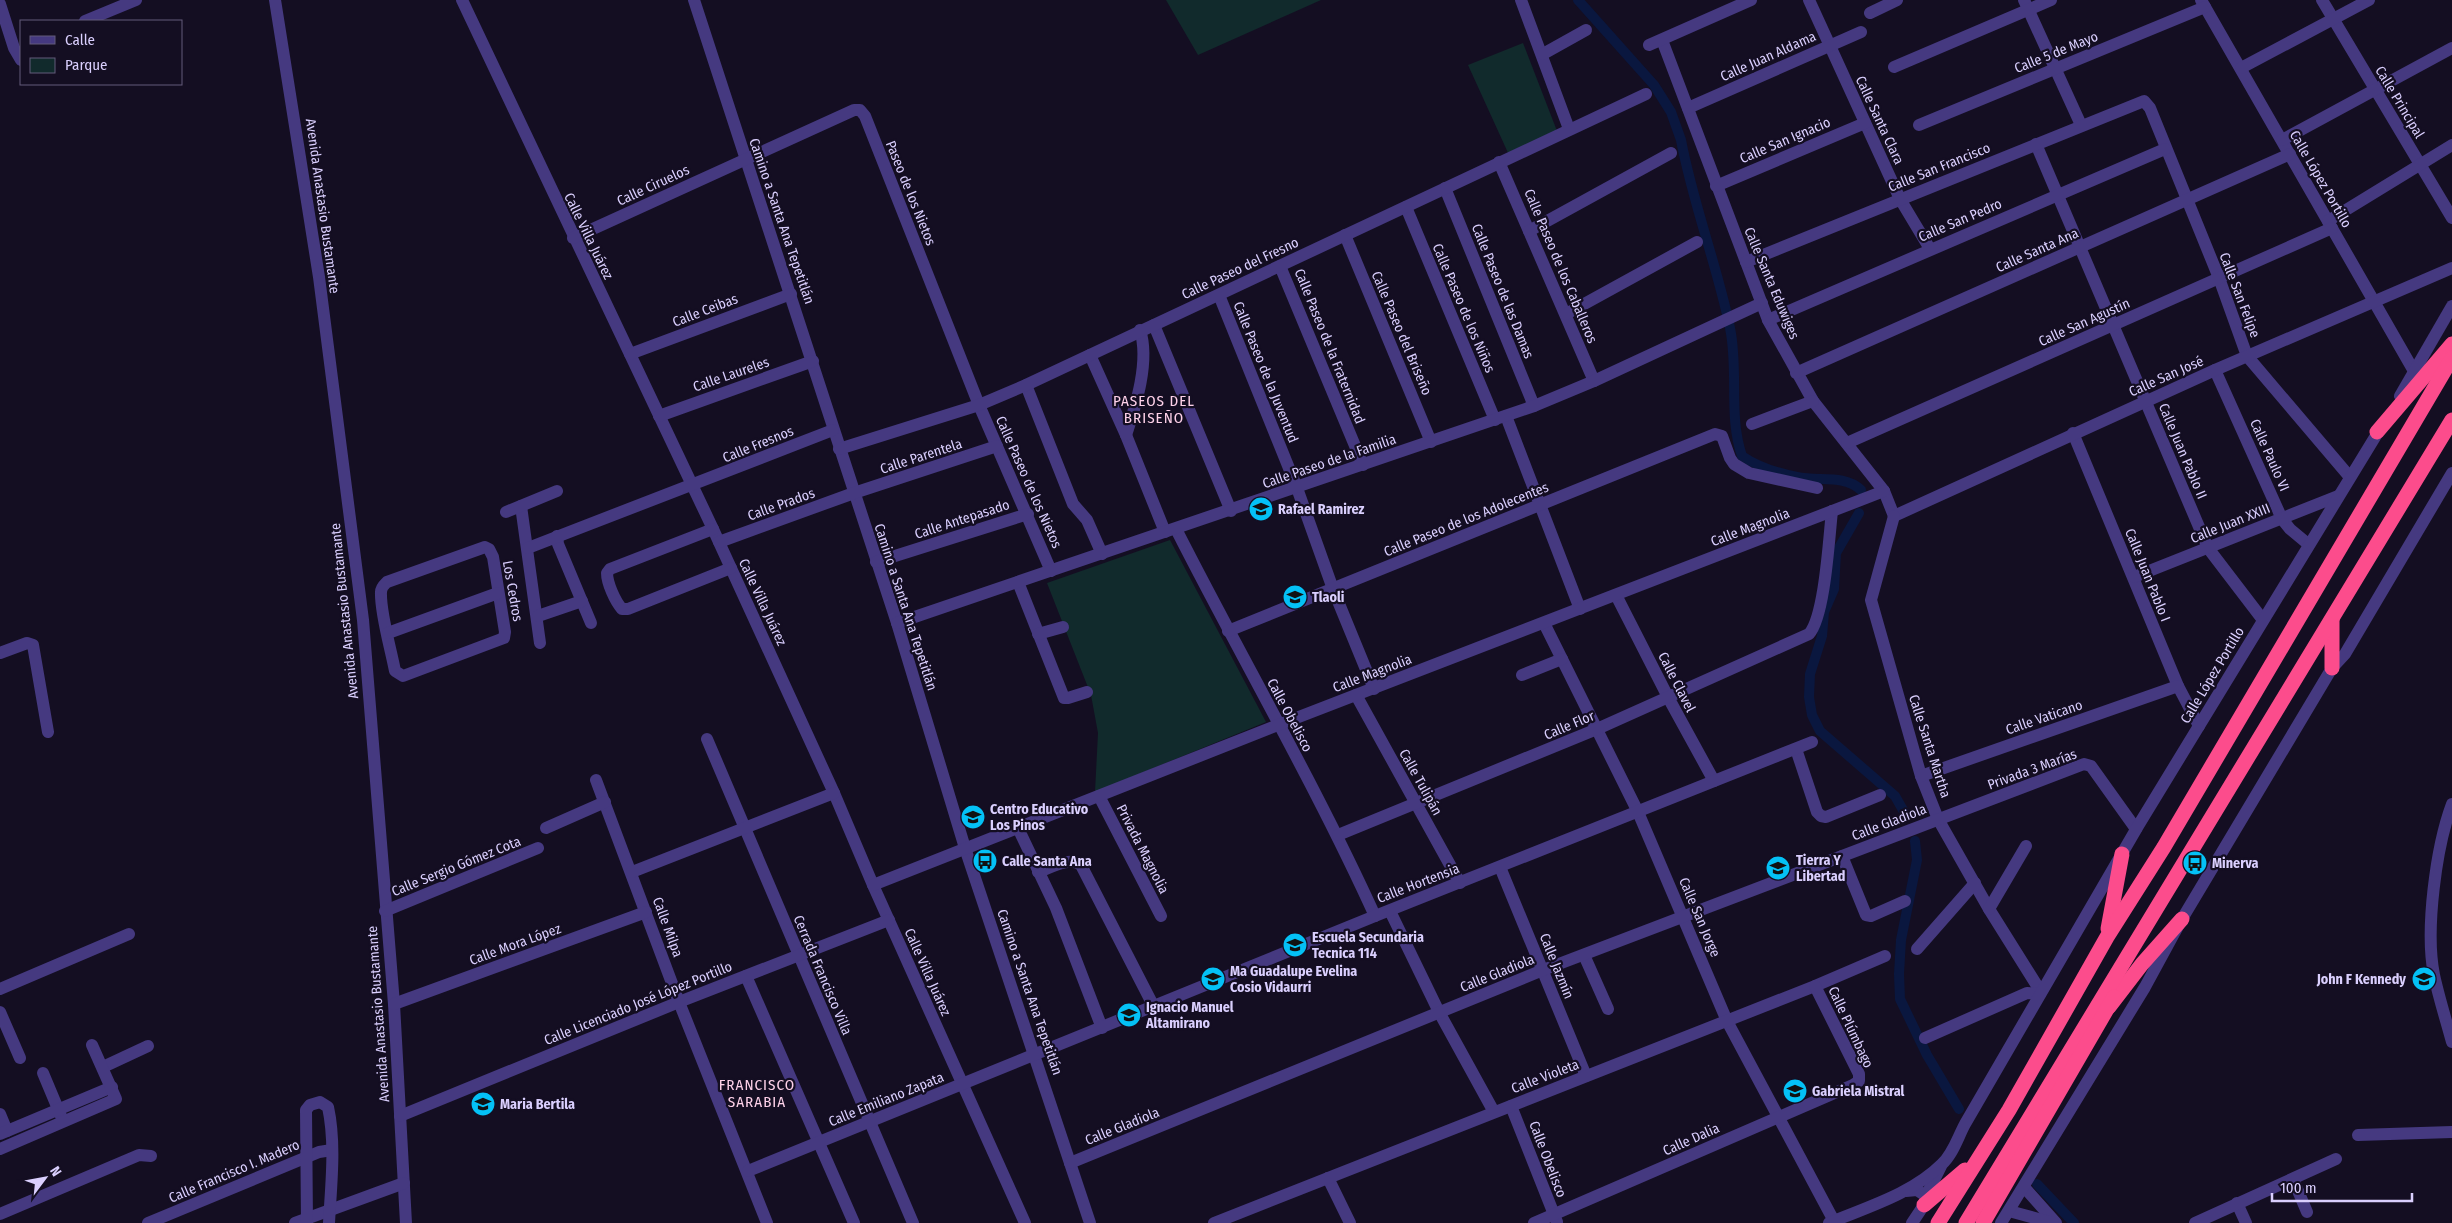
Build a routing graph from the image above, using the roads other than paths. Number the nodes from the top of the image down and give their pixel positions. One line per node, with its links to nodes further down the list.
1 (136, 0): 16 (street)
2 (275, 0): 137 (street, Avenida Anastasio Bustamante)
3 (462, 0): 56 (street, Calle Villa Juárez)
4 (694, 0): 43 (street, Camino a Santa Ana Tepetitlán)
5 (1521, 0): 25 (street)
6 (1751, 0): 20 (street)
7 (1809, 0): 22 (street, Calle Santa Clara)
8 (1897, 0): 15 (street)
9 (2050, 0): 14 (street)
10 (2322, 0): 17 (street, Calle Principal)
11 (2369, 0): 17 (street)
12 (2203, 3): 27 (street, Calle 5 de Mayo); 28 (street, Calle López Portillo)
13 (0, 4): 23 (street)
14 (2026, 5): 26 (street); 27 (street)
15 (1870, 13)
16 (88, 20)
17 (2334, 20): 28 (street); 29 (street, Calle Principal)
18 (1586, 30): 25 (street)
19 (1861, 32): 22 (street, Calle Juan Aldama)
20 (1662, 40): 21 (street); 32 (street, Calle Santa Eduwiges)
21 (1649, 45)
22 (1830, 45): 32 (street, Calle Juan Aldama); 33 (street, Calle Santa Clara)
23 (18, 47)
24 (2452, 48): 29 (street)
25 (1543, 54): 36 (street)
26 (1894, 68)
27 (2055, 68): 34 (street, Calle 5 de Mayo); 35 (street)
28 (2241, 68): 37 (street, Calle López Portillo)
29 (2376, 91): 37 (street); 45 (street, Calle Principal)
30 (1646, 94): 36 (street, Calle Paseo del Fresno)
31 (2144, 102): 35 (street, Calle San Francisco); 40 (street, Calle San Felipe)
32 (1688, 108): 46 (street, Calle Santa Eduwiges)
33 (1865, 123): 46 (street, Calle San Ignacio); 49 (street, Calle Santa Clara)
34 (1919, 125)
35 (2081, 126): 38 (street, Calle San Francisco)
36 (1570, 129): 44 (street, Calle Paseo del Fresno)
37 (2282, 140): 42 (street, Calle López Portillo)
38 (2036, 144): 48 (street, Calle Juan Pablo II); 49 (street, Calle San Francisco)
39 (2452, 145): 45 (street, Calle San Agustín)
40 (2165, 149): 48 (street, Calle San Pedro); 50 (street, Calle San Felipe)
41 (1671, 152): 54 (street)
42 (2290, 154): 50 (street, Calle Santa Ana); 53 (street, Calle López Portillo)
43 (745, 159): 56 (street, Calle Ciruelos); 64 (street, Camino a Santa Ana Tepetitlán); 87 (street, Paseo de los Nietos)
44 (1500, 162): 47 (street, Calle Paseo del Fresno); 54 (street, Calle Paseo de los Caballeros)
45 (2420, 165): 52 (street, Calle Principal); 53 (street, Calle San Agustín)
46 (1716, 186): 60 (street, Calle Santa Eduwiges)
47 (1445, 188): 51 (street, Calle Paseo del Fresno); 88 (street, Calle Paseo de las Damas)
48 (2057, 194): 58 (street, Calle Juan Pablo II); 59 (street, Calle San Pedro)
49 (1900, 199): 59 (street, Calle Santa Clara); 60 (street, Calle San Francisco)
50 (2186, 200): 58 (street, Calle Santa Ana); 63 (street, Calle San Felipe)
51 (1406, 207): 55 (street, Calle Paseo del Fresno); 90 (street, Calle Paseo de los Niños)
52 (2452, 218)
53 (2330, 224): 63 (street, Calle San Agustín); 66 (street, Calle López Portillo)
54 (1529, 230): 69 (street, Calle Paseo de los Caballeros)
55 (1345, 236): 61 (street, Calle Paseo del Fresno); 97 (street, Calle Paseo del Briseño)
56 (573, 238): 75 (street, Calle Villa Juárez)
57 (1697, 242): 69 (street)
58 (2080, 247): 72 (street, Calle Juan Pablo II); 81 (street, Calle Santa Ana)
59 (1930, 249): 70 (street, Calle San Pedro)
60 (1746, 262): 67 (street, Calle Santa Eduwiges)
61 (1280, 266): 65 (street, Calle Paseo del Fresno); 101 (street, Calle Paseo de la Fraternidad)
62 (2452, 268): 66 (street, Calle San José)
63 (2219, 278): 72 (street, Calle San Agustín); 77 (street, Calle San Felipe)
64 (791, 294): 75 (street, Calle Ceibas); 79 (street, Camino a Santa Ana Tepetitlán)
65 (1219, 295): 71 (street, Calle Paseo del Fresno); 105 (street, Calle Paseo de la Juventud)
66 (2374, 301): 77 (street, Calle San José); 82 (street, Calle López Portillo)
67 (1762, 303): 70 (street, Calle Santa Eduwiges); 83 (street, Calle Paseo de la Familia)
68 (2452, 306): 82 (street, Calle López Portillo)
69 (1566, 314): 83 (street, Calle Paseo de los Caballeros)
70 (1768, 320): 81 (street, Calle Santa Eduwiges)
71 (1154, 325): 73 (street, Calle Paseo del Fresno); 113 (street)
72 (2113, 326): 86 (street, Calle Juan Pablo II); 98 (street, Calle San Agustín)
73 (1140, 330): 76 (street, Calle Paseo del Fresno); 96 (street)
74 (2452, 344): 94 (highway)
75 (630, 354): 89 (street, Calle Villa Juárez)
76 (1090, 355): 84 (street, Calle Paseo del Fresno); 96 (street, Calle Obelisco)
77 (2247, 356): 80 (street, Calle San José); 103 (street, Calle San Felipe)
78 (2452, 358): 208 (highway)
79 (813, 361): 89 (street, Calle Laureles); 93 (street, Camino a Santa Ana Tepetitlán)
80 (2215, 370): 86 (street, Calle San José); 118 (street, Calle Paulo VI)
81 (1796, 373): 85 (street, Calle Santa Eduwiges)
82 (2415, 373): 94 (street, Calle López Portillo)
83 (1594, 382): 88 (street, Calle Paseo de la Familia)
84 (1026, 384): 87 (street, Calle Paseo del Fresno); 126 (street)
85 (1813, 401): 92 (street); 98 (street, Calle Santa Eduwiges)
86 (2145, 401): 95 (street, Calle San José); 125 (street, Calle Juan Pablo II)
87 (979, 405): 99 (street, Calle Paseo de los Nietos); 100 (street, Calle Paseo del Fresno)
88 (1534, 406): 90 (street, Calle Paseo de la Familia)
89 (659, 416): 104 (street, Calle Villa Juárez)
90 (1500, 418): 97 (street, Calle Paseo de la Familia); 112 (street, Calle Paseo de los Niños)
91 (2452, 420): 143 (highway)
92 (1752, 424)
93 (833, 430): 100 (street, Camino a Santa Ana Tepetitlán); 104 (street, Calle Fresnos)
94 (2377, 432): 103 (street, Calle López Portillo)
95 (2073, 433): 117 (street, Calle San José); 130 (street, Calle Juan Pablo I)
96 (1126, 435): 120 (street, Calle Obelisco)
97 (1431, 442): 101 (street, Calle Paseo de la Familia)
98 (1847, 443): 108 (street, Calle Santa Eduwiges)
99 (997, 446): 109 (street, Calle Parentela); 116 (street, Calle Paseo de los Nietos)
100 (839, 449): 109 (street, Camino a Santa Ana Tepetitlán)
101 (1363, 465): 105 (street, Calle Paseo de la Familia)
102 (2452, 473): 154 (street)
103 (2349, 476): 110 (street, Calle López Portillo)
104 (693, 486): 119 (street, Calle Villa Juárez); 121 (street, Calle Fresnos)
105 (1297, 488): 113 (street, Calle Paseo de la Familia); 132 (street)
106 (1817, 488): 112 (street, Calle Paseo de los Adolecentes)
107 (557, 491): 111 (street)
108 (1884, 491): 114 (street, Calle Magnolia); 117 (street, Calle Santa Eduwiges)
109 (854, 494): 122 (street, Calle Prados); 127 (street, Camino a Santa Ana Tepetitlán)
110 (2338, 496): 118 (street, Calle Juan XXIII); 123 (street, Calle López Portillo)
111 (521, 506): 115 (street); 124 (street)
112 (1540, 506): 132 (street, Calle Paseo de los Adolecentes); 138 (street, Calle Paseo de los Niños)
113 (1231, 511): 120 (street, Calle Paseo de la Familia)
114 (1832, 511): 134 (street, Calle Magnolia); 160 (street, Calle Flor)
115 (506, 512)
116 (1028, 514): 127 (street, Calle Antepasado); 129 (street, Calle Paseo de los Nietos)
117 (1894, 516): 168 (street, Calle Santa Martha)
118 (2282, 519): 123 (street, Calle Paulo VI); 125 (street, Calle Juan XXIII)
119 (713, 529): 122 (street, Calle Villa Juárez); 128 (street)
120 (1171, 531): 126 (street, Calle Paseo de la Familia); 148 (street, Calle Obelisco)
121 (557, 536): 124 (street, Calle Fresnos); 135 (street)
122 (719, 542): 128 (street, Calle Villa Juárez)
123 (2308, 544): 142 (street, Calle López Portillo)
124 (528, 548): 140 (street)
125 (2208, 548): 130 (street, Calle Juan XXIII); 142 (street, Calle Juan Pablo II)
126 (1102, 554): 129 (street, Calle Paseo de la Familia)
127 (876, 562): 145 (street, Camino a Santa Ana Tepetitlán)
128 (731, 568): 171 (street, Calle Villa Juárez)
129 (1052, 571): 131 (street, Calle Paseo de la Familia)
130 (2134, 577): 156 (street, Calle Juan Pablo I)
131 (1018, 582): 145 (street, Calle Paseo de la Familia); 150 (street)
132 (1333, 589): 148 (street, Calle Paseo de los Adolecentes); 157 (street)
133 (498, 593): 136 (street, Los Cedros); 149 (street); 149 (street, Los Cedros)
134 (1616, 595): 138 (street, Calle Magnolia); 160 (street, Calle Clavel)
135 (582, 601): 140 (street); 144 (street)
136 (382, 602): 137 (street); 139 (street, Los Cedros)
137 (360, 604): 141 (street, Avenida Anastasio Bustamante)
138 (1580, 608): 146 (street, Calle Magnolia)
139 (384, 615): 141 (street); 149 (street, Los Cedros)
140 (538, 616): 151 (street)
141 (363, 620): 199 (street, Avenida Anastasio Bustamante)
142 (2263, 620): 162 (street, Calle López Portillo)
143 (2332, 620): 154 (highway); 193 (highway)
144 (591, 623)
145 (897, 623): 187 (street, Camino a Santa Ana Tepetitlán)
146 (1544, 623): 153 (street, Calle San Jorge); 157 (street, Calle Magnolia)
147 (1063, 627): 150 (street)
148 (1228, 631): 161 (street, Calle Obelisco)
149 (388, 633)
150 (1038, 634): 158 (street)
151 (540, 643)
152 (0, 653): 164 (street)
153 (1562, 659): 155 (street); 163 (street, Calle San Jorge)
154 (2332, 668): 205 (street)
155 (1522, 675)
156 (2178, 686): 162 (street, Calle Juan Pablo I); 168 (street, Calle Vaticano)
157 (1374, 689): 159 (street, Calle Magnolia)
158 (1087, 692)
159 (1356, 695): 161 (street, Calle Magnolia); 176 (street, Calle Tulipán)
160 (1668, 699): 163 (street, Calle Flor); 170 (street, Calle Clavel)
161 (1279, 725): 173 (street, Calle Magnolia); 184 (street, Calle Obelisco)
162 (2199, 726): 183 (street, Calle López Portillo)
163 (1597, 729): 176 (street, Calle Flor); 177 (street, Calle San Jorge)
164 (48, 732)
165 (707, 738): 182 (street, Cerrada Francisco Villa)
166 (1812, 742): 167 (street, Calle Hortensia)
167 (1796, 749): 170 (street, Calle Hortensia); 172 (street)
168 (1921, 776): 178 (street, Calle Santa Martha)
169 (596, 780): 174 (street, Calle Milpa)
170 (1714, 781): 177 (street, Calle Hortensia)
171 (834, 793): 182 (street); 196 (street, Calle Villa Juárez)
172 (1880, 795)
173 (1099, 796): 181 (street, Calle Magnolia); 202 (street, Privada Magnolia)
174 (605, 802): 180 (street); 191 (street, Calle Milpa)
175 (2452, 804): 179 (street)
176 (1417, 805): 184 (street, Calle Flor); 194 (street, Calle Tulipán)
177 (1638, 812): 190 (street, Calle Hortensia); 204 (street, Calle San Jorge)
178 (1938, 819): 183 (street, Privada 3 Marías); 189 (street, Calle Gladiola); 195 (street, Calle Santa Martha)
179 (2449, 822): 228 (street)
180 (546, 828)
181 (1018, 828): 187 (street, Calle Magnolia); 192 (street)
182 (745, 829): 191 (street); 211 (street, Cerrada Francisco Villa)
183 (2136, 829): 188 (street, Calle López Portillo)
184 (1338, 836): 203 (street, Calle Obelisco)
185 (2026, 846): 198 (street)
186 (538, 848): 199 (street, Calle Sergio Gómez Cota)
187 (965, 848): 196 (street, Calle Magnolia); 231 (street, Camino a Santa Ana Tepetitlán)
188 (2122, 854): 208 (highway); 217 (street, Calle López Portillo)
189 (1842, 856): 197 (street); 204 (street, Calle Gladiola)
190 (1500, 867): 194 (street, Calle Hortensia); 213 (street, Calle Jazmín)
191 (632, 872): 201 (street, Calle Milpa)
192 (1038, 872): 220 (street); 226 (street)
193 (2177, 875): 221 (highway); 287 (highway)
194 (1460, 883): 200 (street, Calle Hortensia)
195 (1974, 883): 198 (street, Calle Santa Martha); 209 (street)
196 (873, 885): 206 (street, Calle Villa Juárez)
197 (1905, 901)
198 (1989, 909): 217 (street, Calle Santa Martha)
199 (385, 911): 219 (street, Avenida Anastasio Bustamante)
200 (1390, 911): 203 (street, Calle Hortensia); 224 (street)
201 (646, 912): 218 (street, Calle Milpa); 219 (street, Calle Mora López)
202 (1161, 916)
203 (1375, 916): 220 (street, Calle Hortensia)
204 (1683, 917): 210 (street, Calle Gladiola); 225 (street, Calle San Jorge)
205 (2182, 919): 221 (highway); 263 (street)
206 (889, 920): 211 (street, Calle Licenciado José López Portillo); 237 (street, Calle Villa Juárez)
207 (129, 934): 216 (street)
208 (2107, 937): 256 (highway)
209 (1917, 949)
210 (1584, 955): 213 (street, Calle Gladiola); 222 (street)
211 (798, 956): 214 (street, Calle Licenciado José López Portillo); 246 (street, Cerrada Francisco Villa)
212 (1885, 956): 215 (street, Calle Violeta)
213 (1543, 970): 224 (street, Calle Gladiola); 235 (street, Calle Jazmín)
214 (746, 976): 218 (street, Calle Licenciado José López Portillo); 250 (street)
215 (1815, 986): 225 (street, Calle Violeta); 236 (street, Calle Plúmbago)
216 (0, 989)
217 (2040, 993): 227 (street); 258 (street, Calle López Portillo)
218 (679, 1002): 243 (street, Calle Licenciado José López Portillo); 259 (street, Calle Milpa)
219 (394, 1004): 243 (street, Avenida Anastasio Bustamante)
220 (1154, 1006): 226 (street, Calle Hortensia)
221 (2108, 1008): 288 (highway)
222 (1608, 1009)
223 (0, 1012): 232 (street)
224 (1439, 1012): 241 (street); 257 (street, Calle Gladiola)
225 (1727, 1021): 235 (street, Calle Violeta); 244 (street, Calle San Jorge)
226 (1102, 1028): 231 (street, Calle Hortensia)
227 (1924, 1038)
228 (2452, 1042)
229 (92, 1045): 233 (street)
230 (148, 1046): 233 (street)
231 (1035, 1055): 237 (street, Calle Emiliano Zapata); 257 (street, Camino a Santa Ana Tepetitlán)
232 (20, 1058)
233 (103, 1068): 238 (street)
234 (43, 1072): 240 (street)
235 (1586, 1076): 239 (street, Calle Violeta)
236 (1859, 1081): 244 (street, Calle Dalia)
237 (962, 1085): 246 (street, Calle Emiliano Zapata); 280 (street, Calle Villa Juárez)
238 (112, 1087): 240 (street); 245 (street)
239 (1511, 1106): 241 (street, Calle Violeta); 271 (street, Calle Obelisco)
240 (59, 1110): 245 (street); 248 (street)
241 (1494, 1112): 260 (street, Calle Violeta)
242 (0, 1114): 248 (street)
243 (400, 1116): 262 (street, Avenida Anastasio Bustamante)
244 (1778, 1117): 271 (street, Calle Dalia); 274 (street, Calle San Jorge)
245 (64, 1122): 251 (street)
246 (870, 1123): 250 (street, Calle Emiliano Zapata); 279 (street, Cerrada Francisco Villa)
247 (2452, 1132): 249 (street)
248 (3, 1133)
249 (2358, 1135)
250 (819, 1143): 259 (street, Calle Emiliano Zapata); 278 (street)
251 (0, 1149)
252 (332, 1150): 254 (street, Calle Francisco I. Madero); 254 (street); 267 (street)
253 (150, 1156): 270 (street)
254 (306, 1157): 272 (street); 273 (street, Calle Francisco I. Madero)
255 (2336, 1159): 261 (street)
256 (1976, 1161): 265 (highway); 286 (highway)
257 (1070, 1163): 281 (street, Camino a Santa Ana Tepetitlán)
258 (1942, 1164): 264 (street); 265 (street, Calle López Portillo)
259 (748, 1171): 277 (street, Calle Milpa)
260 (1328, 1178): 282 (street, Calle Violeta); 283 (street)
261 (2293, 1179): 266 (street); 269 (street)
262 (404, 1183): 267 (street); 276 (street, Avenida Anastasio Bustamante)
263 (2024, 1187): 268 (street); 290 (street)
264 (1906, 1190): 265 (street); 274 (street)
265 (1925, 1201): 285 (street, Calle López Portillo)
266 (2237, 1203): 291 (street); 292 (street)
267 (330, 1209): 272 (street); 275 (street)
268 (2009, 1210): 289 (street); 290 (street)
269 (2307, 1212)
270 (0, 1214)
271 (1555, 1219): 284 (street, Calle Dalia)
272 (303, 1221)
273 (155, 1222)
274 (1832, 1222)
275 (329, 1223)
276 (406, 1223)
277 (767, 1223)
278 (854, 1223)
279 (913, 1223)
280 (1025, 1223)
281 (1090, 1223)
282 (1214, 1223)
283 (1350, 1223)
284 (1534, 1223)
285 (1912, 1223)
286 (1938, 1223)
287 (1966, 1223)
288 (1982, 1223)
289 (2001, 1223)
290 (2054, 1223)
291 (2195, 1223)
292 (2246, 1223)

